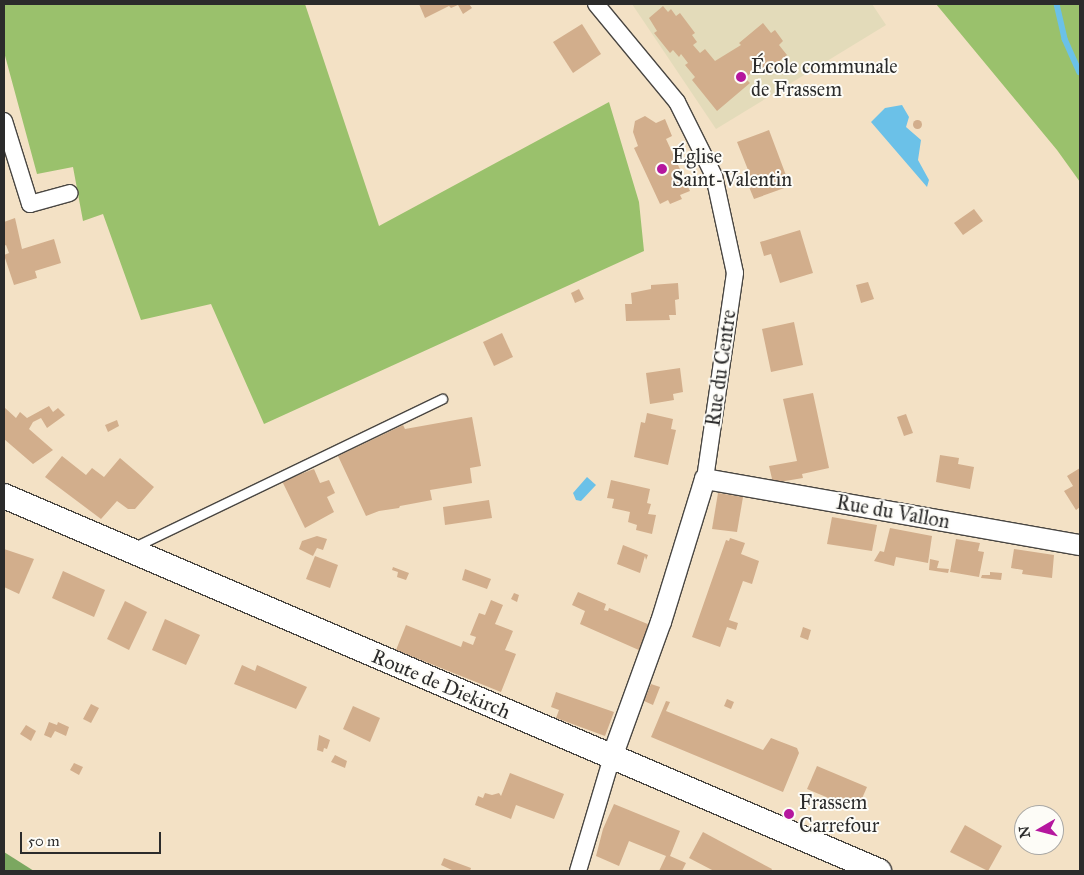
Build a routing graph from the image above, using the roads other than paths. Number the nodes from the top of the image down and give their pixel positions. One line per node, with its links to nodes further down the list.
1 (596, 4): 5 (street, Rue du Centre)
2 (4, 121): 3 (street)
3 (70, 194)
4 (442, 399): 8 (lane)
5 (705, 479): 7 (street, Rue du Vallon); 9 (street, Rue du Centre)
6 (4, 496): 8 (main road, Route de Diekirch)
7 (1080, 545)
8 (127, 550): 9 (main road, Route de Diekirch)
9 (612, 756): 10 (street); 11 (main road, Route de Diekirch)
10 (578, 871)
11 (879, 871)

